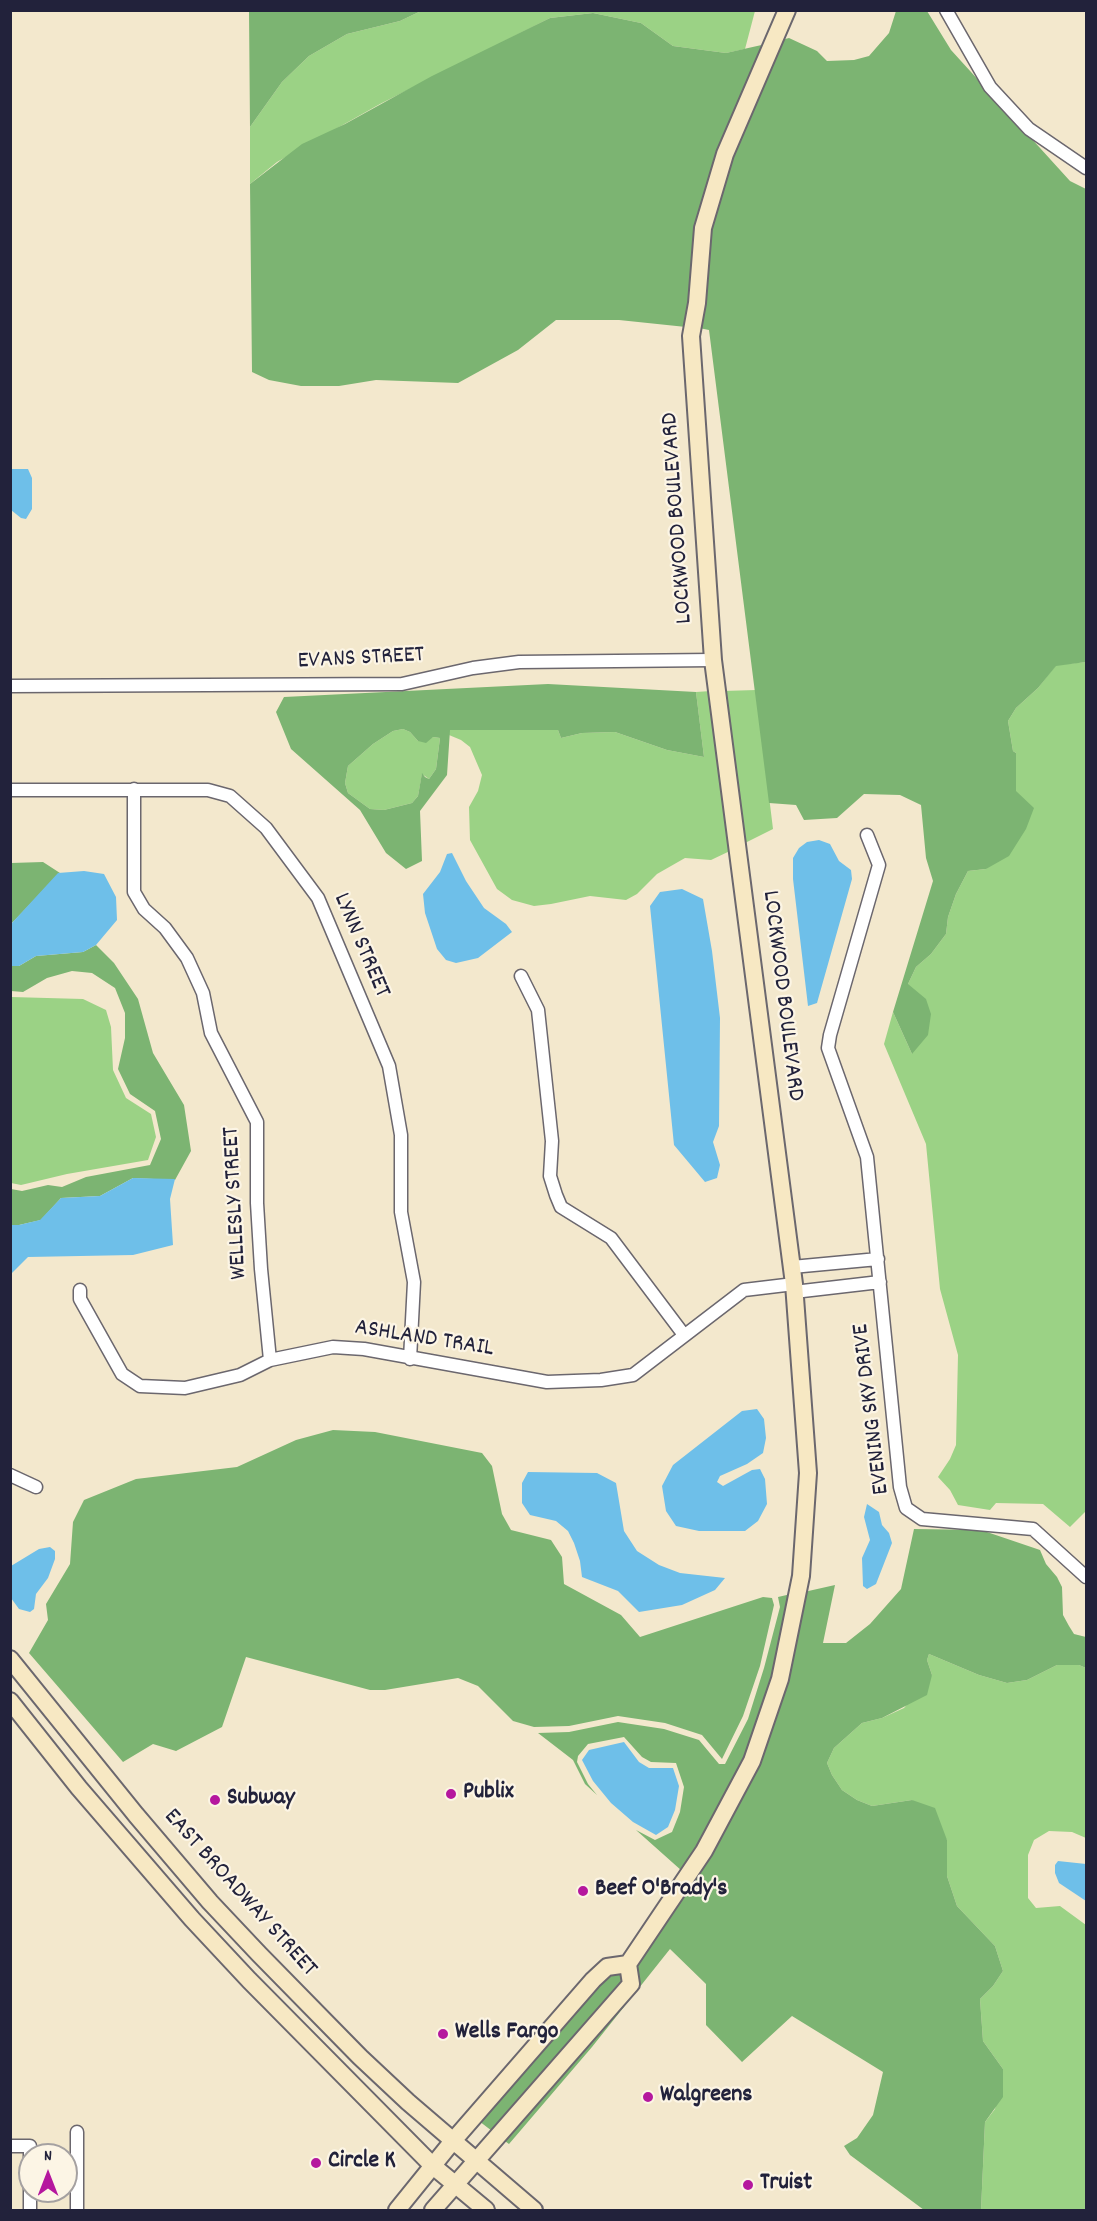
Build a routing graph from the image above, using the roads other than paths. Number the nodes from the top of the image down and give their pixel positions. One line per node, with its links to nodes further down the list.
1 (787, 10): 4 (street, LOCKWOOD BOULEVARD)
2 (946, 10): 3 (street)
3 (1086, 168)
4 (713, 660): 5 (street, EVANS STREET); 11 (street, LOCKWOOD BOULEVARD)
5 (10, 686)
6 (134, 789): 7 (street, LYNN STREET); 15 (street, LYNN STREET); 16 (street, WELLESLY STREET)
7 (10, 790)
8 (867, 835): 10 (street, EVENING SKY DRIVE)
9 (521, 976): 14 (street)
10 (878, 1259): 11 (street); 12 (street, EVENING SKY DRIVE)
11 (793, 1281): 12 (street); 14 (street, ASHLAND TRAIL); 24 (street, LOCKWOOD BOULEVARD)
12 (880, 1282): 19 (street, EVENING SKY DRIVE)
13 (80, 1290): 16 (street, ASHLAND TRAIL)
14 (684, 1335): 15 (street, ASHLAND TRAIL)
15 (410, 1359): 16 (street, ASHLAND TRAIL)
16 (270, 1360)
17 (10, 1475): 18 (street)
18 (36, 1487)
19 (1086, 1576)
20 (10, 1659): 22 (street, EAST BROADWAY STREET)
21 (10, 1701): 23 (street, EAST BROADWAY STREET)
22 (210, 1902): 23 (street); 26 (street, EAST BROADWAY STREET)
23 (192, 1918): 29 (street, EAST BROADWAY STREET)
24 (628, 1964): 26 (street); 28 (street, LOCKWOOD BOULEVARD)
25 (77, 2132): 32 (street)
26 (452, 2142): 28 (street, EAST BROADWAY STREET); 29 (street)
27 (10, 2146): 31 (street)
28 (475, 2161): 30 (street, LOCKWOOD BOULEVARD); 36 (street, EAST BROADWAY STREET)
29 (433, 2166): 30 (street, EAST BROADWAY STREET); 33 (street)
30 (455, 2186): 34 (street, LOCKWOOD BOULEVARD); 35 (street, EAST BROADWAY STREET)
31 (30, 2211)
32 (77, 2211)
33 (397, 2211)
34 (433, 2211)
35 (486, 2211)
36 (534, 2211)

